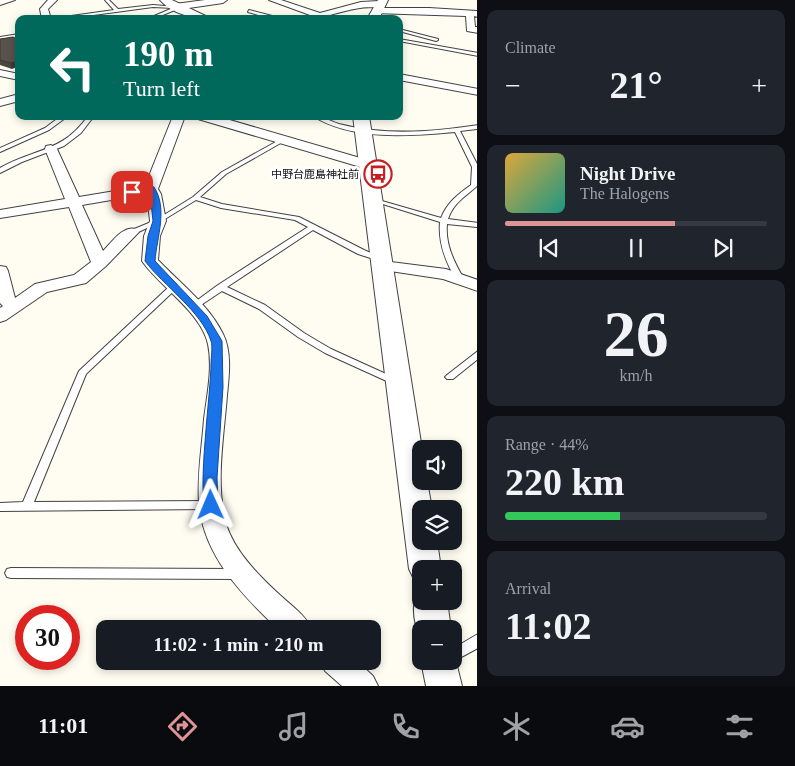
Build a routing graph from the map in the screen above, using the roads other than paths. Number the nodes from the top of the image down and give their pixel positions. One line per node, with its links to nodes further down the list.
1 (11, 0): 7 (street)
2 (53, 0): 18 (street)
3 (107, 0): 14 (lane)
4 (165, 0): 11 (street)
5 (223, 0): 11 (street)
6 (274, 0): 23 (street)
7 (0, 2)
8 (308, 2): 16 (street)
9 (418, 2): 12 (street)
10 (131, 4): 13 (lane)
11 (175, 7): 13 (lane); 20 (lane); 21 (street)
12 (379, 7): 16 (street); 17 (street)
13 (135, 8): 14 (lane)
14 (117, 11): 19 (lane)
15 (249, 11): 22 (lane)
16 (334, 11): 23 (street)
17 (474, 14): 24 (street)
18 (46, 15)
19 (84, 15)
20 (160, 15)
21 (196, 15)
22 (264, 15)
23 (318, 15)
24 (477, 30)
25 (403, 31): 28 (lane)
26 (15, 38): 27 (street)
27 (0, 40)
28 (436, 40)
29 (403, 41): 30 (lane)
30 (477, 55)
31 (0, 73): 32 (street)
32 (15, 76)
33 (403, 78): 34 (street)
34 (477, 92)
35 (15, 98): 36 (street)
36 (0, 103)
37 (59, 120): 47 (lane)
38 (88, 120): 46 (lane)
39 (177, 120): 50 (street)
40 (216, 120): 45 (street)
41 (325, 120): 42 (lane)
42 (362, 123): 44 (lane); 48 (street)
43 (477, 127): 44 (lane)
44 (457, 130): 56 (lane)
45 (283, 140): 48 (street); 51 (lane)
46 (50, 149): 49 (lane); 53 (street)
47 (0, 150)
48 (369, 165): 52 (street)
49 (0, 171)
50 (151, 189): 53 (street); 55 (street)
51 (195, 198): 55 (lane); 58 (lane)
52 (373, 200): 56 (lane); 61 (street)
53 (73, 201): 54 (street); 60 (street)
54 (0, 214)
55 (158, 221): 59 (lane); 65 (street)
56 (443, 221): 57 (lane); 63 (lane)
57 (477, 225)
58 (314, 226): 61 (lane); 66 (lane)
59 (131, 232): 60 (street)
60 (100, 263): 68 (street)
61 (382, 263): 63 (street); 71 (street)
62 (0, 271): 68 (street)
63 (460, 279): 64 (street)
64 (477, 286)
65 (174, 287): 67 (street); 75 (lane)
66 (222, 287): 67 (lane); 71 (lane)
67 (192, 307): 73 (street)
68 (7, 311)
69 (477, 355): 70 (lane)
70 (450, 377)
71 (398, 382): 72 (street)
72 (415, 500)
73 (211, 505): 75 (lane); 77 (street)
74 (0, 507): 75 (lane)
75 (28, 507)
76 (11, 573): 77 (lane)
77 (243, 574): 78 (street)
78 (289, 620)
79 (477, 641): 80 (lane)
80 (462, 652)
81 (345, 670): 82 (street)
82 (362, 686)

